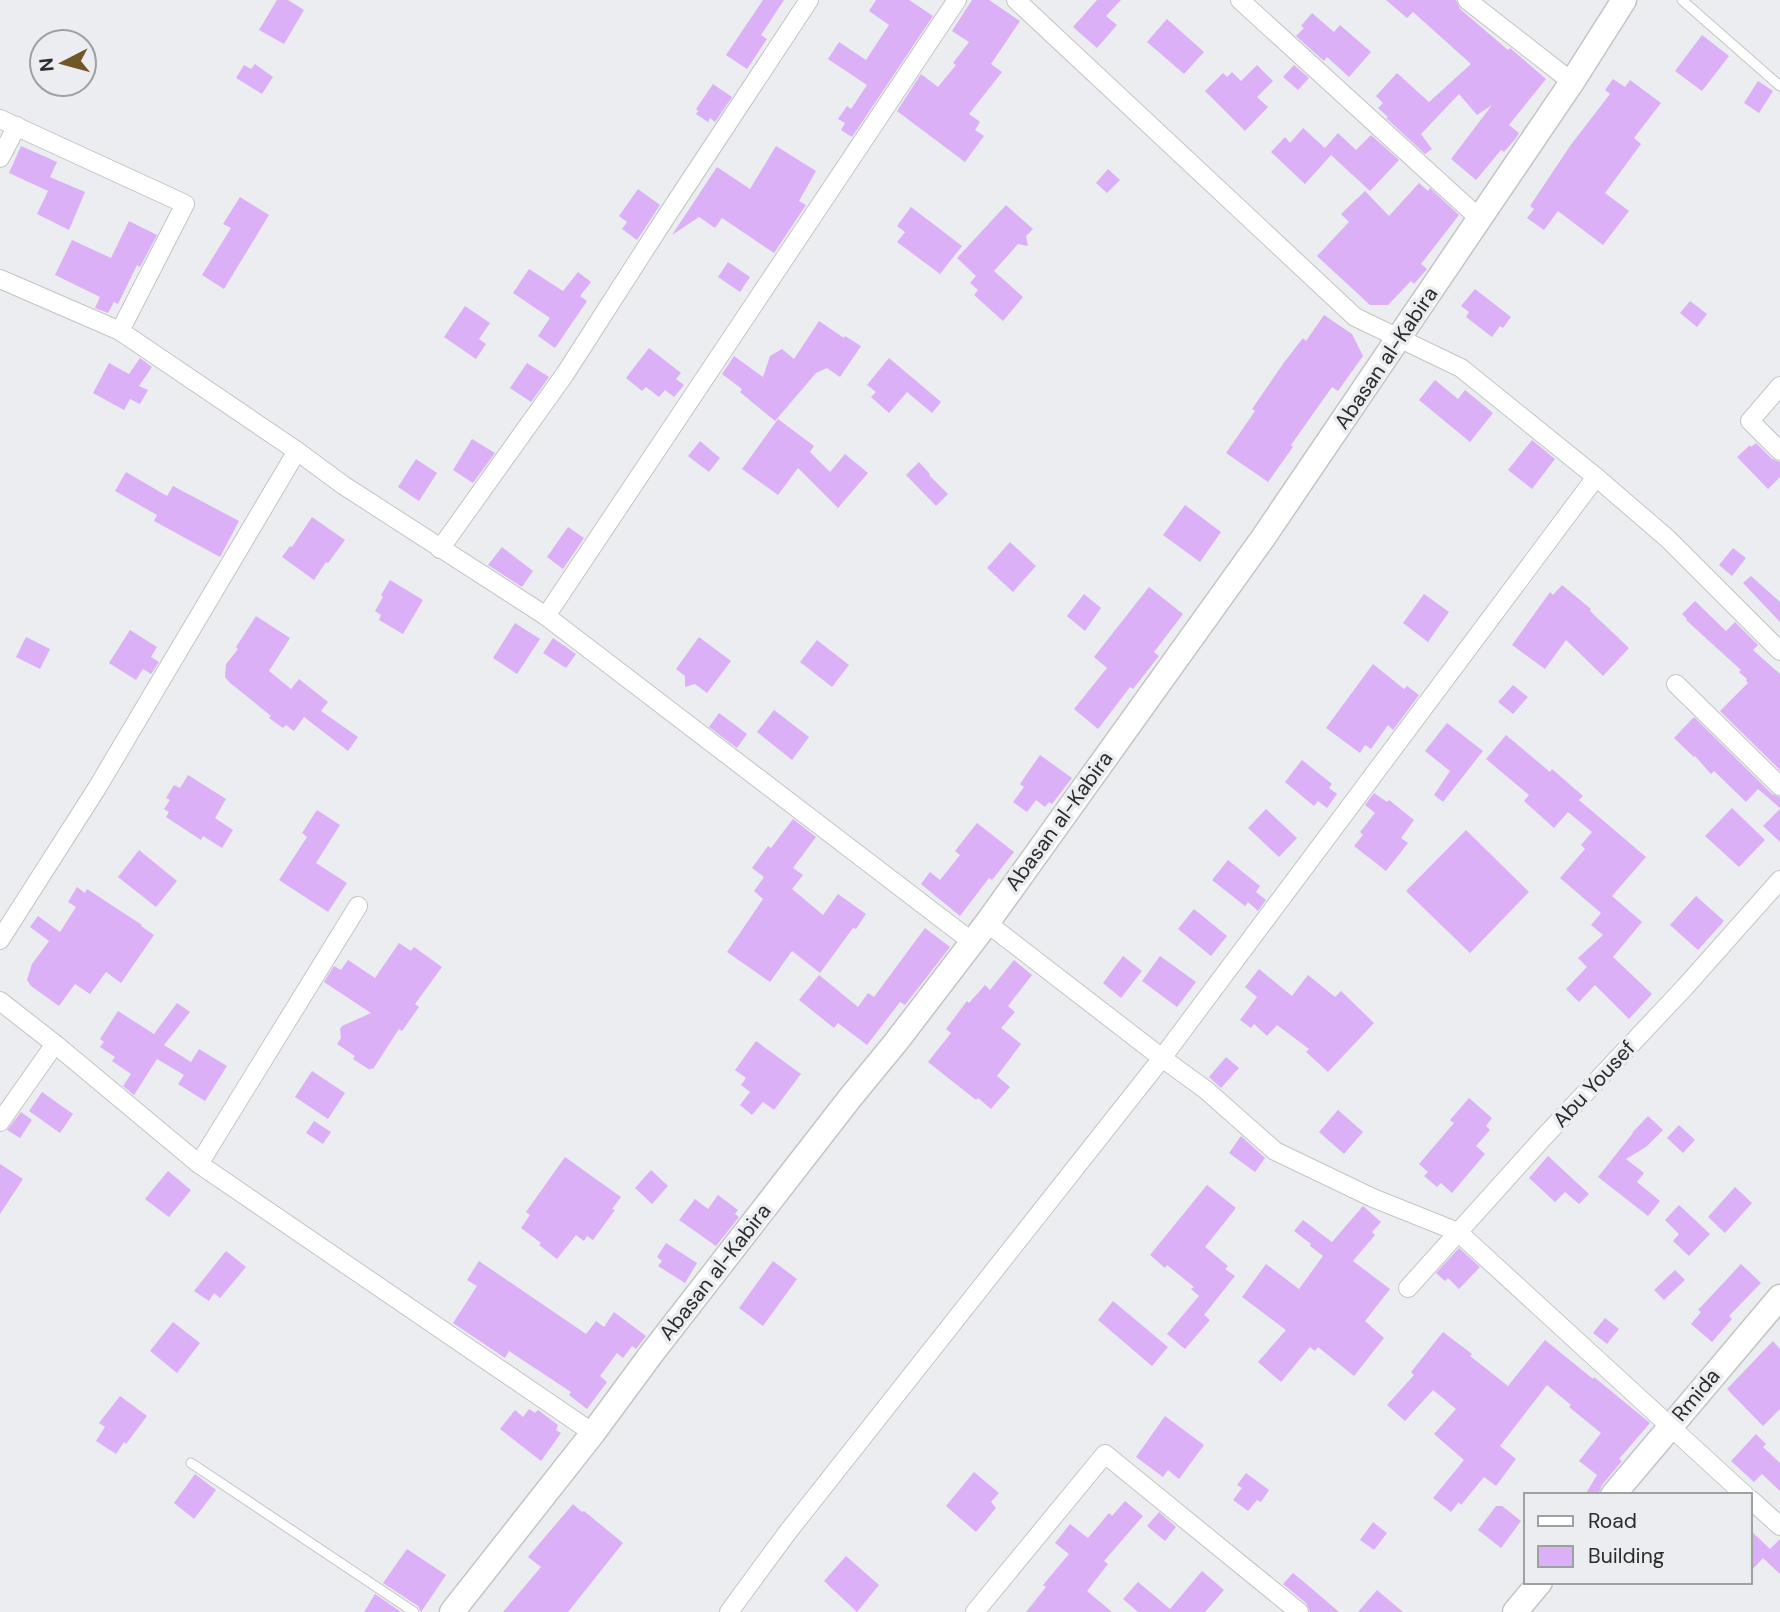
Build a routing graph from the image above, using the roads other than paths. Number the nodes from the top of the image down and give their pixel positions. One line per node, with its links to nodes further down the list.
1 (809, 0): 20 (street)
2 (957, 0): 21 (street)
3 (1016, 0): 15 (street)
4 (1240, 0): 12 (street)
5 (1467, 0): 8 (street)
6 (1624, 0): 8 (main road, Abasan al-Kabira)
7 (1682, 0): 9 (lane)
8 (1572, 82): 12 (main road, Abasan al-Kabira)
9 (1780, 86)
10 (8, 123): 11 (street); 14 (street)
11 (0, 158)
12 (1480, 219): 15 (main road, Abasan al-Kabira)
13 (0, 279): 14 (street)
14 (120, 331): 17 (street)
15 (1399, 338): 19 (street); 27 (main road, Abasan al-Kabira)
16 (1780, 386): 18 (street)
17 (297, 451): 20 (street); 28 (street)
18 (1780, 451)
19 (1596, 477): 22 (street); 31 (street)
20 (440, 549): 21 (street)
21 (546, 616): 27 (street)
22 (1780, 651)
23 (1676, 684): 24 (street)
24 (1780, 786)
25 (1780, 880): 34 (street, Abu Yousef)
26 (358, 906): 33 (street)
27 (979, 932): 31 (street); 38 (main road, Abasan al-Kabira)
28 (0, 940)
29 (0, 1001): 30 (street)
30 (55, 1044): 32 (street); 33 (street)
31 (1162, 1058): 34 (street); 47 (street)
32 (0, 1122)
33 (199, 1164): 38 (street)
34 (1458, 1232): 35 (street, Abu Yousef); 37 (street)
35 (1408, 1288)
36 (1780, 1297): 37 (main road, Rmida)
37 (1670, 1426): 40 (main road, Rmida); 41 (street)
38 (593, 1433): 46 (main road, Abasan al-Kabira)
39 (191, 1463): 45 (lane)
40 (1615, 1493)
41 (1743, 1493)
42 (1752, 1501): 43 (street)
43 (1780, 1527)
44 (1538, 1584): 50 (main road)
45 (414, 1612)
46 (452, 1612)
47 (729, 1612)
48 (975, 1612): 49 (street)
49 (1299, 1612)
50 (1515, 1612)

